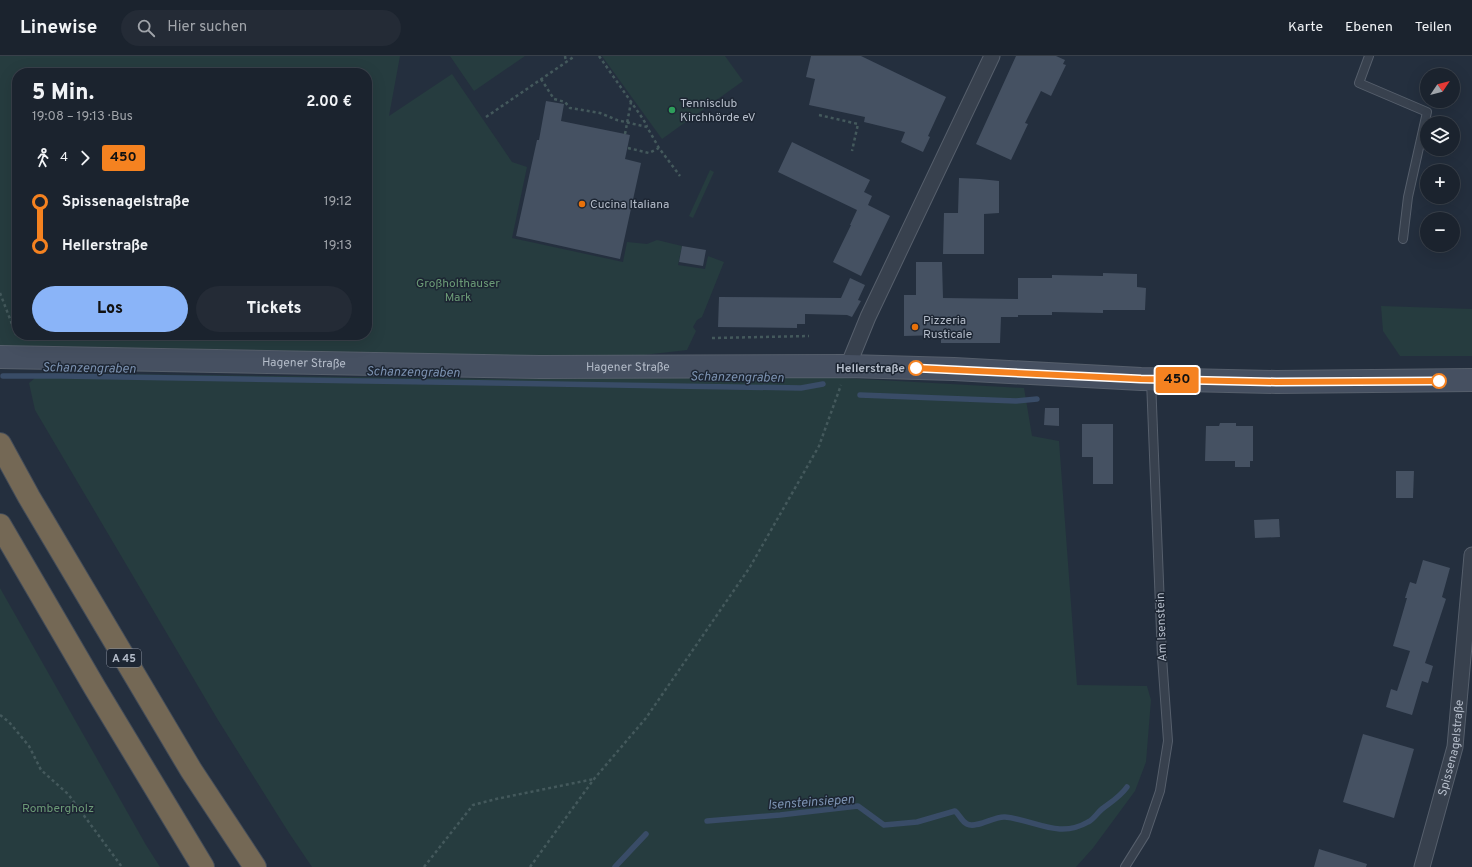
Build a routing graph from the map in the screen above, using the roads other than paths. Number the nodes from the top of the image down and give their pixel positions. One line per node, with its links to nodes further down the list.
1 (992, 56): 5 (street)
2 (1369, 56): 3 (lane)
3 (1403, 239)
4 (0, 357): 5 (main road, Hagener Straße)
5 (848, 366): 6 (main road, Hagener Straße)
6 (1151, 379): 7 (main road, Hagener Straße); 14 (lane, Am Isenstein)
7 (1472, 380)
8 (0, 444): 13 (highway, A 45)
9 (0, 525): 12 (highway)
10 (1472, 555): 11 (street, Spissenagelstraße)
11 (1467, 674): 15 (street, Spissenagelstraße)
12 (203, 867)
13 (255, 867)
14 (1125, 867)
15 (1422, 867)

